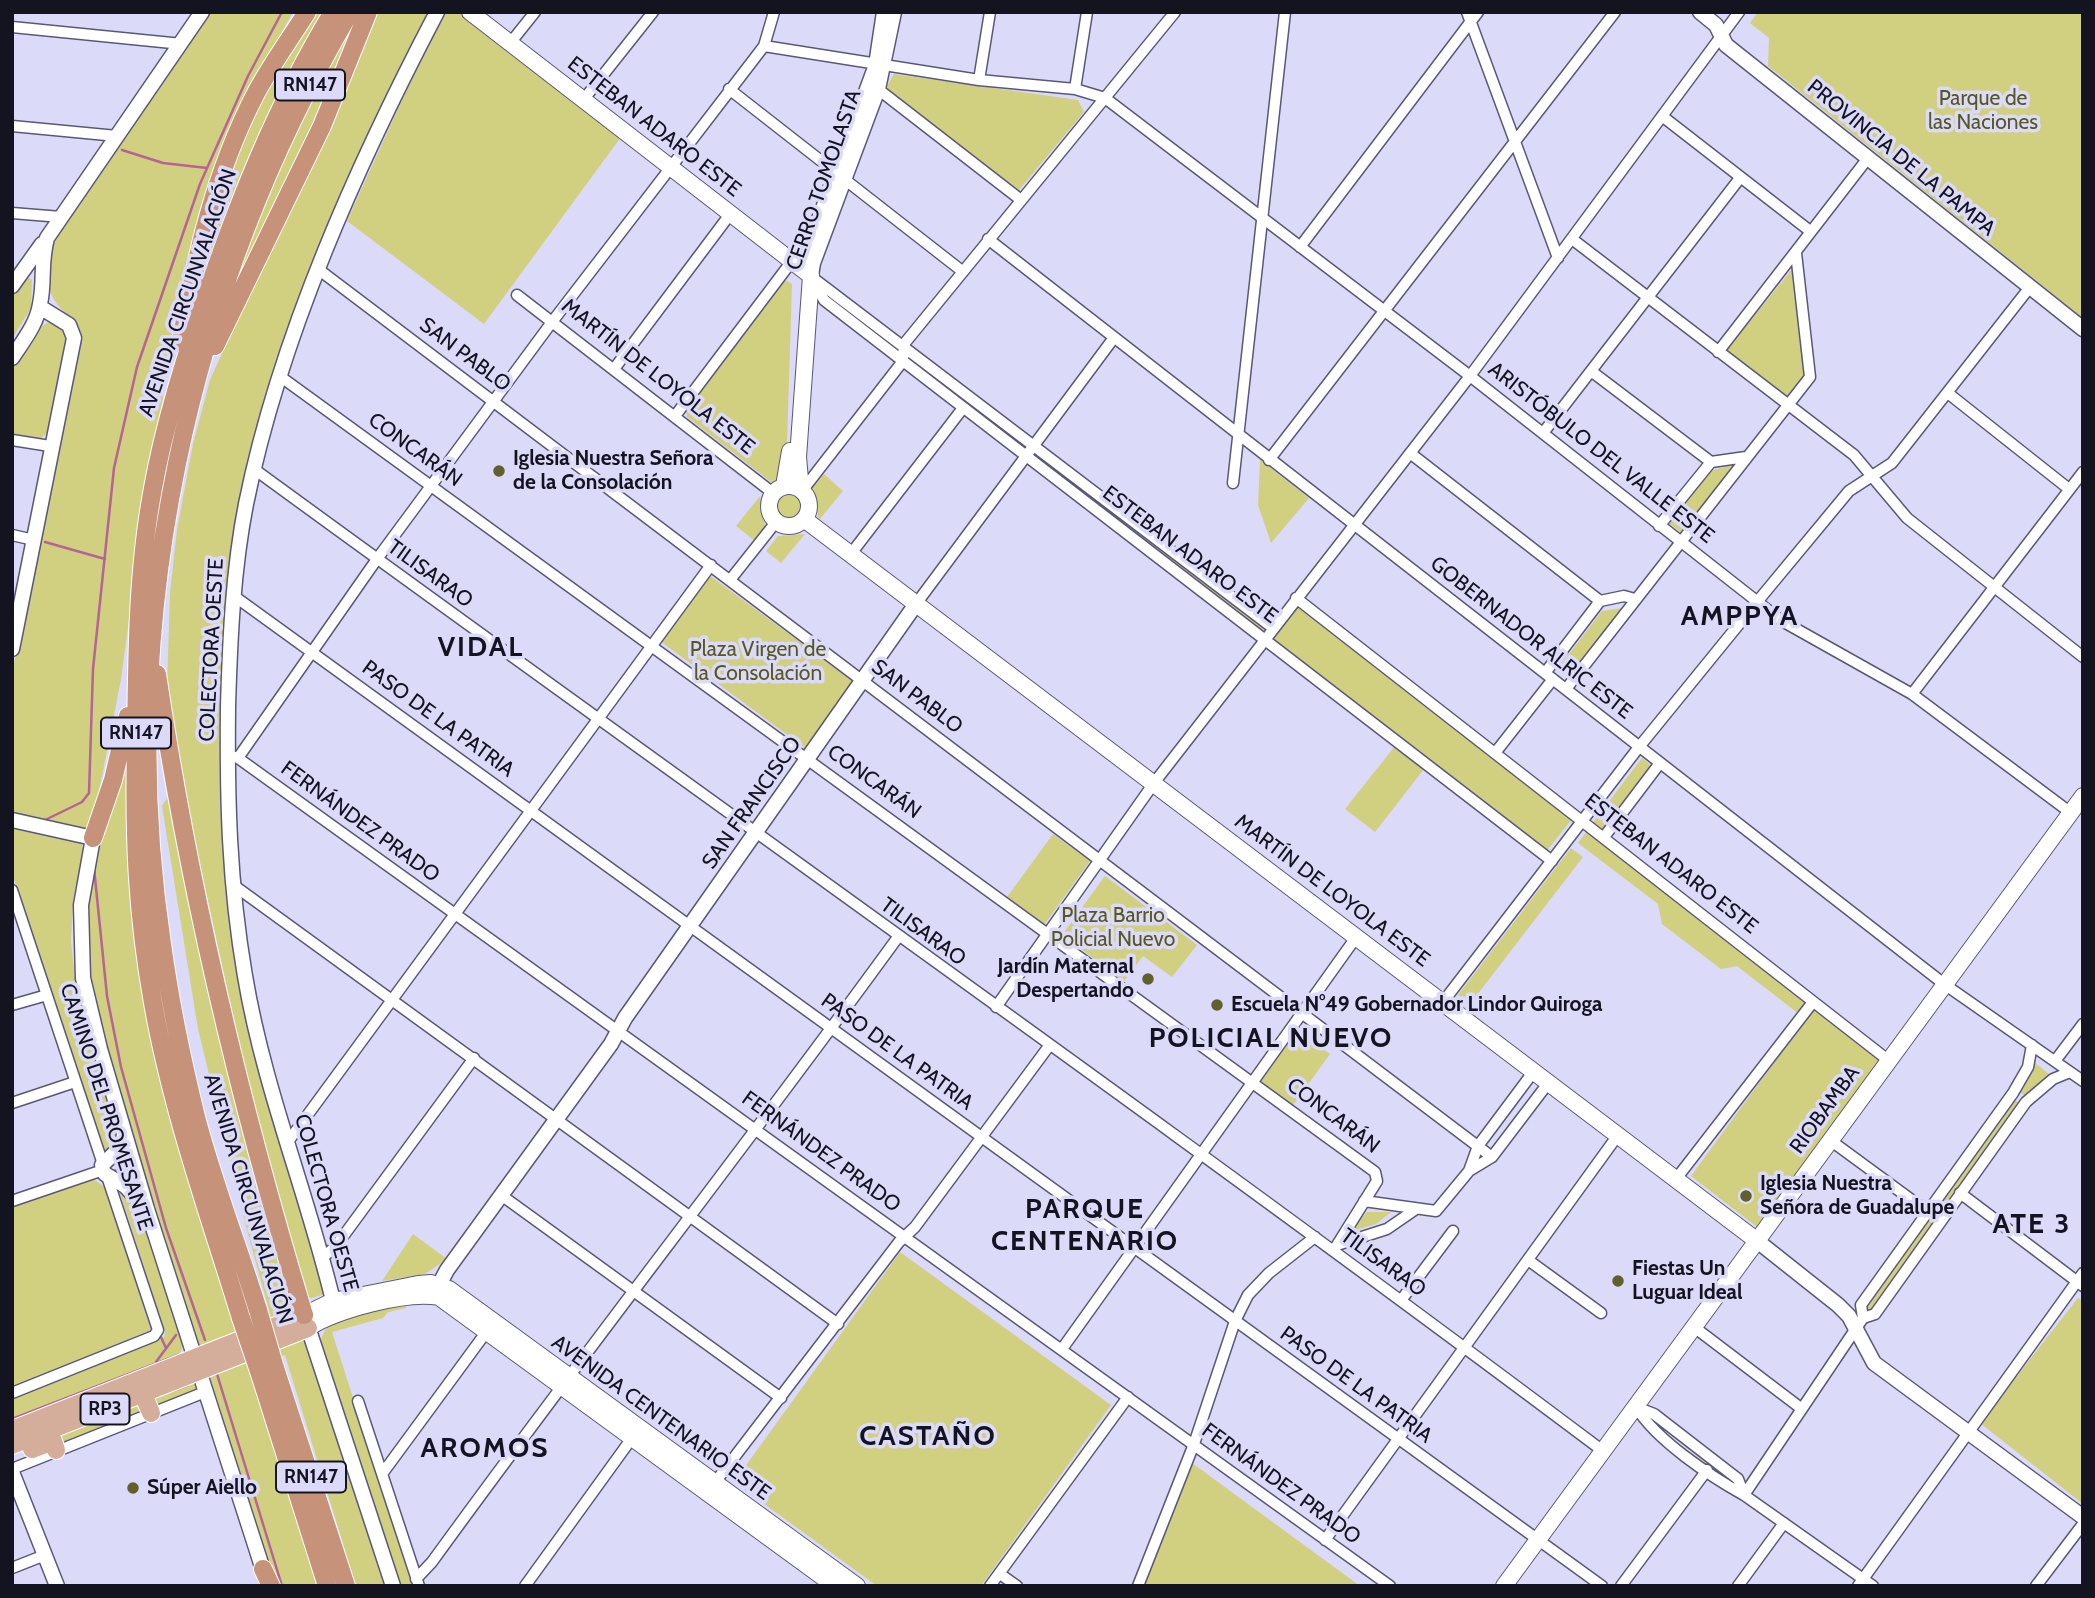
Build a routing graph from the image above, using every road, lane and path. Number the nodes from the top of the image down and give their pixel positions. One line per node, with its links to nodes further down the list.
1 (202, 12): 25 (street)
2 (307, 12): 76 (highway)
3 (333, 12): 38 (highway, AVENIDA CIRCUNVALACIÓN / RN147)
4 (351, 12): 38 (highway, AVENIDA CIRCUNVALACIÓN / RN147)
5 (368, 12): 77 (highway)
6 (437, 12): 56 (street, COLECTORA OESTE)
7 (470, 12): 24 (main road, ESTEBAN ADARO ESTE)
8 (534, 12): 24 (street)
9 (653, 12): 32 (street)
10 (774, 12): 26 (street)
11 (884, 12): 27 (street, CERRO TOMOLASTA)
12 (894, 12): 27 (street, CERRO TOMOLASTA)
13 (990, 12): 28 (street)
14 (1087, 12): 31 (street)
15 (1175, 12): 33 (street)
16 (1285, 12): 47 (street)
17 (1478, 12): 21 (street)
18 (1615, 12): 37 (street)
19 (1700, 12): 23 (street, PROVINCIA DE LA PAMPA)
20 (1739, 12): 23 (street)
21 (1469, 17): 37 (street); 52 (street)
22 (12, 27): 25 (street)
23 (1722, 36): 34 (street); 39 (street, PROVINCIA DE LA PAMPA)
24 (511, 42): 32 (main road, ESTEBAN ADARO ESTE)
25 (182, 44): 36 (street)
26 (764, 46): 27 (street, ARISTÓBULO DEL VALLE ESTE); 30 (street)
27 (880, 66): 28 (street, ARISTÓBULO DEL VALLE ESTE); 29 (street, CERRO TOMOLASTA)
28 (979, 80): 31 (street, ARISTÓBULO DEL VALLE ESTE)
29 (874, 86): 41 (street, CERRO TOMOLASTA); 43 (street)
30 (729, 89): 40 (street); 41 (street)
31 (1075, 89): 33 (street, ARISTÓBULO DEL VALLE ESTE)
32 (584, 99): 40 (main road, ESTEBAN ADARO ESTE)
33 (1105, 99): 43 (street); 47 (street, ARISTÓBULO DEL VALLE ESTE)
34 (1662, 116): 42 (street); 51 (street)
35 (12, 126): 36 (street)
36 (117, 136): 46 (street)
37 (1515, 142): 54 (street); 63 (street)
38 (267, 156): 76 (highway, AVENIDA CIRCUNVALACIÓN / RN147); 77 (highway, AVENIDA CIRCUNVALACIÓN / RN147)
39 (1868, 159): 48 (street); 59 (street, PROVINCIA DE LA PAMPA)
40 (670, 165): 45 (main road, ESTEBAN ADARO ESTE); 64 (street)
41 (840, 177): 55 (street, CERRO TOMOLASTA); 57 (street)
42 (1740, 178): 48 (street); 61 (street)
43 (1021, 200): 50 (street)
44 (12, 213): 46 (street)
45 (731, 213): 55 (main road, ESTEBAN ADARO ESTE); 71 (street)
46 (61, 217): 49 (street)
47 (1263, 219): 52 (street, ARISTÓBULO DEL VALLE ESTE); 83 (street)
48 (1810, 231): 53 (street)
49 (47, 238): 58 (street); 62 (street)
50 (988, 239): 57 (street); 66 (street, GOBERNADOR ALRIC ESTE)
51 (1572, 239): 54 (street); 61 (street)
52 (1300, 247): 63 (street, ARISTÓBULO DEL VALLE ESTE)
53 (1796, 253): 68 (street); 79 (street)
54 (1558, 258): 73 (street)
55 (801, 268): 67 (street, ESTEBAN ADARO ESTE); 70 (street, ESTEBAN ADARO ESTE); 81 (street); 98 (main road, CERRO TOMOLASTA)
56 (318, 269): 74 (street, COLECTORA OESTE); 78 (street, SAN PABLO)
57 (961, 271): 67 (street)
58 (12, 286)
59 (2030, 287): 65 (street, PROVINCIA DE LA PAMPA); 75 (street)
60 (517, 295): 64 (street, MARTÍN DE LOYOLA ESTE)
61 (1647, 298): 68 (street); 72 (street)
62 (40, 307): 69 (street); 86 (street)
63 (1385, 312): 73 (street, ARISTÓBULO DEL VALLE ESTE); 90 (street)
64 (552, 322): 71 (street, MARTÍN DE LOYOLA ESTE); 78 (street)
65 (2083, 330)
66 (1113, 339): 83 (street, GOBERNADOR ALRIC ESTE); 85 (street, SAN FRANCISCO)
67 (904, 344): 70 (street); 85 (street, ESTEBAN ADARO ESTE)
68 (1718, 352): 79 (street)
69 (12, 358)
70 (903, 361): 80 (street, ESTEBAN ADARO ESTE); 98 (street)
71 (614, 369): 81 (street, MARTÍN DE LOYOLA ESTE)
72 (1591, 371): 82 (street); 91 (street)
73 (1470, 376): 82 (street, ARISTÓBULO DEL VALLE ESTE); 87 (street)
74 (281, 377): 92 (street, COLECTORA OESTE); 96 (street, CONCARÁN)
75 (1949, 394): 94 (street); 97 (street)
76 (172, 399): 119 (highway, AVENIDA CIRCUNVALACIÓN / RN147)
77 (192, 401): 119 (highway, AVENIDA CIRCUNVALACIÓN / RN147)
78 (494, 401): 96 (street); 108 (street, SAN PABLO)
79 (1787, 405): 89 (street); 94 (street)
80 (963, 408): 88 (street, ESTEBAN ADARO ESTE); 106 (street)
81 (675, 416): 98 (street, MARTÍN DE LOYOLA ESTE)
82 (1543, 433): 102 (street, ARISTÓBULO DEL VALLE ESTE)
83 (1240, 438): 90 (street, GOBERNADOR ALRIC ESTE); 95 (street)
84 (12, 440): 86 (street)
85 (1034, 444): 88 (street, SAN FRANCISCO); 117 (street, ESTEBAN ADARO ESTE)
86 (50, 446): 104 (street)
87 (1410, 453): 101 (street); 114 (street)
88 (1025, 455): 116 (street, SAN FRANCISCO); 120 (street, ESTEBAN ADARO ESTE)
89 (1746, 457): 91 (street); 105 (street)
90 (1269, 460): 101 (street, GOBERNADOR ALRIC ESTE)
91 (1711, 462): 102 (street)
92 (254, 469): 107 (street, TILISARAO); 111 (street, COLECTORA OESTE)
93 (2083, 472): 97 (street)
94 (1870, 475): 110 (street); 115 (street)
95 (1233, 483)
96 (431, 485): 107 (street); 121 (street, CONCARÁN)
97 (2069, 489): 110 (street)
98 (790, 490): 99 (main road); 100 (main road)
99 (804, 520): 100 (main road); 106 (main road, MARTÍN DE LOYOLA ESTE)
100 (776, 522): 109 (street)
101 (1353, 526): 112 (street); 125 (street, GOBERNADOR ALRIC ESTE)
102 (1659, 526): 105 (street, ARISTÓBULO DEL VALLE ESTE)
103 (12, 536): 104 (street)
104 (34, 540): 118 (street)
105 (1680, 541): 113 (street); 115 (street, ARISTÓBULO DEL VALLE ESTE)
106 (850, 555): 116 (main road, MARTÍN DE LOYOLA ESTE)
107 (377, 559): 123 (street); 129 (street, TILISARAO)
108 (710, 565): 109 (street, SAN PABLO); 121 (street)
109 (730, 580): 126 (street, SAN PABLO)
110 (1993, 588): 124 (street); 128 (street)
111 (233, 596): 123 (street, PASO DE LA PATRIA); 132 (street, COLECTORA OESTE)
112 (1296, 598): 117 (street); 131 (street, ESTEBAN ADARO ESTE)
113 (1635, 599): 114 (street); 127 (street)
114 (1601, 601): 125 (street)
115 (1757, 602): 128 (street, ARISTÓBULO DEL VALLE ESTE); 130 (street)
116 (916, 604): 126 (street, SAN FRANCISCO); 135 (main road, MARTÍN DE LOYOLA ESTE)
117 (1273, 628): 120 (street)
118 (14, 633): 122 (street)
119 (145, 634): 143 (highway); 215 (highway); 223 (highway, AVENIDA CIRCUNVALACIÓN / RN147, bridge); 223 (highway, AVENIDA CIRCUNVALACIÓN / RN147, bridge)
120 (1265, 638): 135 (street); 145 (street, ESTEBAN ADARO ESTE)
121 (652, 645): 129 (street); 133 (street, CONCARÁN)
122 (12, 649)
123 (313, 654): 132 (street); 137 (street, PASO DE LA PATRIA)
124 (2083, 657)
125 (1549, 676): 127 (street, GOBERNADOR ALRIC ESTE); 131 (street)
126 (864, 682): 133 (street, SAN FRANCISCO); 144 (street, SAN PABLO)
127 (1566, 689): 130 (street, GOBERNADOR ALRIC ESTE)
128 (1912, 694): 138 (street, ARISTÓBULO DEL VALLE ESTE)
129 (597, 720): 137 (street); 141 (street, TILISARAO)
130 (1639, 747): 134 (street, GOBERNADOR ALRIC ESTE); 140 (street)
131 (1495, 753): 140 (street, ESTEBAN ADARO ESTE)
132 (233, 756): 146 (street, COLECTORA OESTE); 149 (street, FERNÁNDEZ PRADO)
133 (809, 759): 141 (street, SAN FRANCISCO); 151 (street, CONCARÁN)
134 (1660, 763): 142 (street); 154 (street, GOBERNADOR ALRIC ESTE)
135 (1154, 783): 144 (street); 152 (main road, MARTÍN DE LOYOLA ESTE)
136 (2083, 796): 138 (main road, RIOBAMBA)
137 (532, 810): 149 (street); 150 (street, PASO DE LA PATRIA)
138 (2077, 817): 154 (main road, RIOBAMBA)
139 (12, 820): 143 (street)
140 (1582, 821): 142 (street, ESTEBAN ADARO ESTE); 145 (street)
141 (755, 835): 150 (street, SAN FRANCISCO); 153 (street, TILISARAO)
142 (1604, 837): 158 (street, ESTEBAN ADARO ESTE)
143 (93, 838): 181 (street)
144 (1099, 860): 151 (street); 161 (street, SAN PABLO)
145 (1552, 861): 157 (street)
146 (232, 884): 156 (street); 185 (street, COLECTORA OESTE)
147 (12, 890): 148 (street, CAMINO DEL PROMESANTE)
148 (15, 907): 155 (street, CAMINO DEL PROMESANTE)
149 (454, 913): 156 (street); 163 (street, FERNÁNDEZ PRADO)
150 (690, 927): 163 (street, SAN FRANCISCO); 164 (street, PASO DE LA PATRIA)
151 (1048, 933): 160 (street); 172 (street, CONCARÁN)
152 (1357, 936): 157 (main road, MARTÍN DE LOYOLA ESTE); 161 (street)
153 (898, 937): 160 (street, TILISARAO); 164 (street)
154 (1944, 984): 165 (street, GOBERNADOR ALRIC ESTE); 168 (main road, RIOBAMBA)
155 (47, 995): 159 (street); 173 (street, CAMINO DEL PROMESANTE)
156 (392, 998): 167 (street); 185 (street)
157 (1443, 1002): 170 (main road, MARTÍN DE LOYOLA ESTE)
158 (1813, 1002): 168 (street, ESTEBAN ADARO ESTE); 191 (street)
159 (12, 1005)
160 (996, 1007): 166 (street, TILISARAO)
161 (1302, 1013): 172 (street); 186 (street, SAN PABLO)
162 (2083, 1024): 169 (street)
163 (619, 1029): 179 (street, SAN FRANCISCO); 180 (street, FERNÁNDEZ PRADO)
164 (831, 1029): 180 (street); 183 (street, PASO DE LA PATRIA)
165 (2032, 1045): 169 (street, GOBERNADOR ALRIC ESTE); 176 (street)
166 (1049, 1046): 183 (street); 187 (street, TILISARAO)
167 (474, 1058): 179 (street); 206 (street)
168 (1888, 1060): 184 (main road, RIOBAMBA)
169 (2054, 1061): 171 (street, GOBERNADOR ALRIC ESTE)
170 (1534, 1071): 174 (main road, MARTÍN DE LOYOLA ESTE); 186 (street)
171 (2070, 1072): 175 (street, GOBERNADOR ALRIC ESTE); 178 (street)
172 (1253, 1081): 187 (street); 195 (street, CONCARÁN)
173 (75, 1082): 177 (street); 189 (street, CAMINO DEL PROMESANTE)
174 (1549, 1082): 182 (main road, MARTÍN DE LOYOLA ESTE); 188 (street)
175 (2083, 1082)
176 (2013, 1093): 178 (street); 198 (street)
177 (12, 1102)
178 (2026, 1102): 192 (street)
179 (555, 1118): 193 (street, SAN FRANCISCO); 199 (street)
180 (756, 1129): 199 (street); 201 (street, FERNÁNDEZ PRADO)
181 (124, 1130): 189 (street); 196 (street)
182 (1618, 1135): 191 (main road, MARTÍN DE LOYOLA ESTE); 207 (street)
183 (981, 1137): 201 (street); 204 (street, PASO DE LA PATRIA)
184 (1830, 1140): 198 (street); 203 (main road, RIOBAMBA)
185 (287, 1143): 206 (street, COLECTORA OESTE)
186 (1478, 1146): 188 (street, SAN PABLO); 190 (street)
187 (1201, 1155): 202 (street, TILISARAO); 204 (street)
188 (1492, 1157): 190 (street)
189 (103, 1169): 194 (street); 196 (street); 226 (street, CAMINO DEL PROMESANTE)
190 (1469, 1171): 197 (street)
191 (1676, 1179): 203 (main road, MARTÍN DE LOYOLA ESTE)
192 (1960, 1193): 208 (street); 217 (street)
193 (501, 1195): 209 (street, SAN FRANCISCO); 210 (street)
194 (12, 1200)
195 (1364, 1201): 197 (street); 205 (street)
196 (147, 1209): 222 (street)
197 (1416, 1209): 205 (street)
198 (1928, 1212): 217 (street)
199 (692, 1217): 210 (street); 216 (street)
200 (1453, 1231): 211 (street)
201 (905, 1236): 216 (street); 221 (street, FERNÁNDEZ PRADO)
202 (1315, 1237): 205 (street, TILISARAO); 214 (street)
203 (1756, 1240): 217 (street, MARTÍN DE LOYOLA ESTE); 219 (main road, RIOBAMBA)
204 (1134, 1248): 214 (street, PASO DE LA PATRIA); 221 (street)
205 (1335, 1248): 211 (street, TILISARAO)
206 (321, 1259): 212 (street, COLECTORA OESTE)
207 (1528, 1260): 213 (street); 220 (street)
208 (2081, 1280): 235 (street)
209 (439, 1291): 212 (main road); 218 (main road, AVENIDA CENTENARIO ESTE)
210 (635, 1292): 224 (street); 229 (street)
211 (1402, 1299): 220 (street, TILISARAO)
212 (335, 1308): 215 (main road, RP3)
213 (1601, 1312)
214 (1235, 1321): 237 (street, PASO DE LA PATRIA); 238 (street)
215 (306, 1322): 222 (main road, RP3); 262 (street)
216 (838, 1324): 229 (street)
217 (1859, 1324): 232 (street); 235 (street, MARTÍN DE LOYOLA ESTE)
218 (490, 1327): 224 (main road, AVENIDA CENTENARIO ESTE); 245 (street)
219 (1694, 1327): 231 (main road, RIOBAMBA); 232 (street)
220 (1465, 1348): 237 (street); 241 (street, TILISARAO)
221 (1062, 1349): 228 (street, FERNÁNDEZ PRADO)
222 (196, 1367): 225 (street); 227 (main road, RP3); 234 (main road, RP3)
223 (268, 1371): 260 (highway, AVENIDA CIRCUNVALACIÓN / RN147); 261 (highway, AVENIDA CIRCUNVALACIÓN / RN147)
224 (565, 1381): 236 (main road, AVENIDA CENTENARIO ESTE); 246 (main road, AVENIDA CENTENARIO ESTE); 257 (street)
225 (205, 1392): 233 (street); 256 (street)
226 (12, 1393)
227 (143, 1394): 233 (main road); 239 (main road, RP3)
228 (1128, 1397): 238 (street, FERNÁNDEZ PRADO); 255 (street)
229 (782, 1398): 246 (street)
230 (358, 1401): 245 (street)
231 (1636, 1407): 241 (main road, RIOBAMBA); 244 (street); 247 (street)
232 (1802, 1409): 247 (street)
233 (151, 1413): 240 (street)
234 (12, 1430)
235 (1969, 1432): 248 (street, MARTÍN DE LOYOLA ESTE); 258 (street)
236 (632, 1438): 246 (main road, AVENIDA CENTENARIO ESTE); 263 (street)
237 (1399, 1439): 251 (street, PASO DE LA PATRIA); 252 (street)
238 (1194, 1444): 252 (street, FERNÁNDEZ PRADO); 268 (street)
239 (12, 1445)
240 (56, 1450): 242 (main road); 243 (street)
241 (1602, 1451): 251 (main road, RIOBAMBA)
242 (12, 1455)
243 (12, 1470): 253 (street)
244 (1707, 1470): 247 (street); 272 (street)
245 (383, 1474): 257 (street)
246 (709, 1487): 264 (main road, AVENIDA CENTENARIO ESTE); 265 (main road, AVENIDA CENTENARIO ESTE)
247 (1744, 1494): 249 (street)
248 (2083, 1517)
249 (1784, 1523): 258 (street); 273 (street)
250 (2083, 1524): 274 (street)
251 (1538, 1539): 270 (main road, RIOBAMBA); 271 (street, PASO DE LA PATRIA)
252 (1325, 1540): 269 (street, FERNÁNDEZ PRADO)
253 (45, 1555): 254 (street); 259 (street)
254 (12, 1568)
255 (1000, 1574): 266 (street); 267 (street)
256 (268, 1580)
257 (417, 1582)
258 (1865, 1583)
259 (57, 1586)
260 (327, 1586)
261 (346, 1586)
262 (393, 1586)
263 (524, 1586)
264 (835, 1586)
265 (857, 1586)
266 (990, 1586)
267 (1017, 1586)
268 (1138, 1586)
269 (1390, 1586)
270 (1504, 1586)
271 (1602, 1586)
272 (1621, 1586)
273 (1738, 1586)
274 (2036, 1586)

